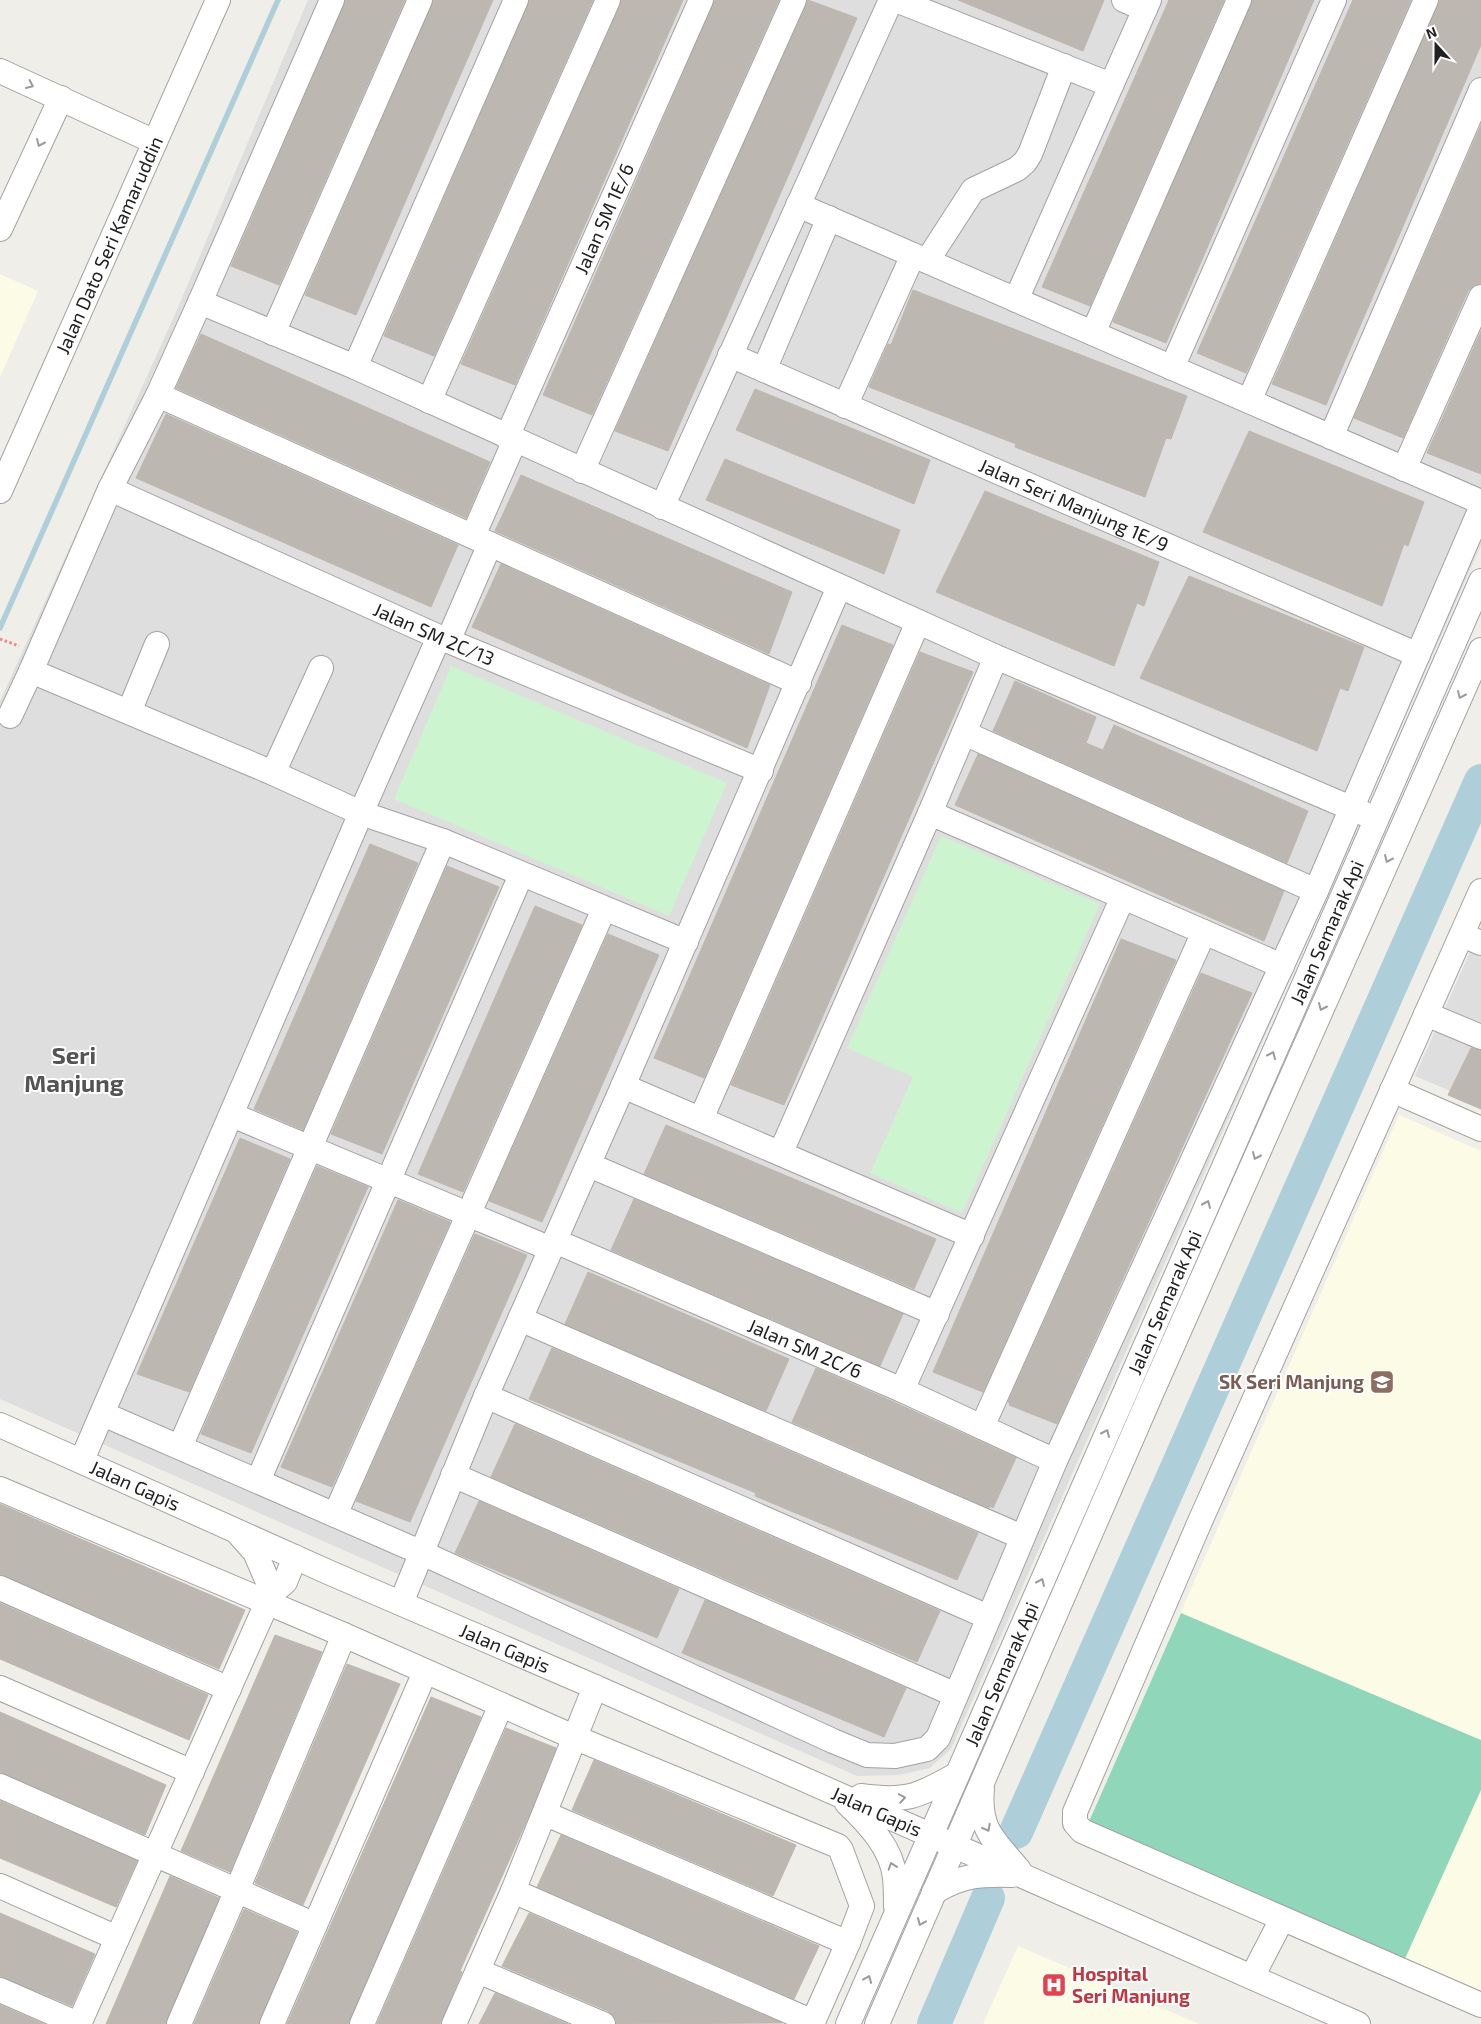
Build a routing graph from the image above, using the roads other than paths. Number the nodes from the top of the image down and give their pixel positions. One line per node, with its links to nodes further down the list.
1 (332, 0): 26 (street)
2 (420, 0): 27 (street)
3 (516, 0): 30 (street)
4 (608, 0): 34 (street)
5 (700, 0): 38 (street, Jalan SM 1E/6)
6 (794, 0): 40 (street)
7 (891, 0): 20 (street)
8 (896, 0): 14 (street)
9 (1239, 0): 28 (street)
10 (1334, 0): 31 (street)
11 (1426, 0): 35 (street)
12 (213, 2): 19 (street, Jalan Dato Seri Kamaruddin)
13 (1139, 3): 16 (street)
14 (1064, 66): 16 (street); 23 (street)
15 (0, 71): 18 (street, one-way to 18)
16 (1111, 85): 25 (street)
17 (1481, 90): 37 (street)
18 (60, 98): 19 (street); 22 (street, one-way to 22)
19 (155, 142): 42 (street, Jalan Dato Seri Kamaruddin)
20 (798, 205): 21 (street); 29 (street)
21 (829, 218): 23 (street); 32 (street)
22 (0, 229)
23 (920, 258): 25 (street); 36 (street)
24 (1481, 297): 39 (street)
25 (1016, 300): 28 (street)
26 (200, 302): 27 (street); 33 (street)
27 (273, 333): 30 (street)
28 (1094, 333): 31 (street)
29 (730, 356): 32 (street, Jalan Seri Manjung 1E/9); 44 (street)
30 (355, 367): 34 (street)
31 (1172, 368): 35 (street)
32 (764, 370): 36 (street, Jalan Seri Manjung 1E/9)
33 (158, 395): 41 (street); 46 (street)
34 (428, 401): 38 (street)
35 (1249, 402): 37 (street)
36 (845, 406): 53 (street, Jalan Seri Manjung 1E/9)
37 (1331, 437): 39 (street)
38 (511, 439): 40 (street); 46 (street, Jalan SM 1E/6)
39 (1404, 469): 43 (street)
40 (582, 471): 44 (street)
41 (110, 489): 50 (street, Jalan SM 2C/13); 56 (street)
42 (0, 490)
43 (1481, 502)
44 (662, 507): 48 (street)
45 (1481, 508): 53 (street)
46 (482, 540): 50 (street, Jalan SM 1E/6); 57 (street)
47 (1481, 581): 66 (street, Jalan Semarak Api)
48 (839, 587): 49 (street); 57 (street)
49 (918, 622): 54 (street); 83 (street)
50 (443, 639): 61 (street, Jalan SM 2C/13); 65 (street, Jalan SM 1E/6)
51 (157, 644): 58 (street)
52 (1481, 650): 67 (street, Jalan Semarak Api, one-way to 67)
53 (1418, 655): 63 (street)
54 (996, 657): 60 (street); 63 (street)
55 (322, 668): 62 (street)
56 (31, 671): 58 (street); 59 (street)
57 (799, 683): 61 (street)
58 (129, 712): 62 (street)
59 (10, 716)
60 (964, 733): 64 (street); 71 (street)
61 (761, 771): 76 (street)
62 (273, 773): 65 (street)
63 (1352, 808): 66 (street); 71 (street)
64 (930, 813): 72 (street); 86 (street)
65 (360, 814): 68 (street); 82 (street, Jalan SM 1E/6)
66 (1376, 819): 67 (street); 124 (street, Jalan Semarak Api, one-way to 66)
67 (1400, 830): 125 (street, Jalan Semarak Api, one-way to 125)
68 (443, 841): 69 (street); 85 (street)
69 (521, 875): 73 (street); 88 (street)
70 (1481, 890): 75 (street)
71 (1316, 891): 77 (street)
72 (1123, 897): 74 (street); 90 (street)
73 (604, 909): 76 (street); 89 (street)
74 (1204, 932): 77 (street); 98 (street)
75 (1471, 939): 78 (street)
76 (686, 942): 80 (street)
77 (1282, 966): 101 (street)
78 (1426, 1014): 79 (street); 81 (street)
79 (1481, 1037)
80 (623, 1086): 83 (street); 87 (street)
81 (1392, 1090): 84 (street); 138 (street)
82 (232, 1115): 85 (street, Jalan SM 2C/6); 96 (street, Jalan SM 1E/6)
83 (701, 1119): 86 (street)
84 (1481, 1129)
85 (309, 1148): 88 (street, Jalan SM 2C/6); 99 (street)
86 (780, 1152): 90 (street)
87 (589, 1165): 91 (street); 92 (street)
88 (389, 1181): 89 (street, Jalan SM 2C/6); 103 (street)
89 (469, 1215): 91 (street, Jalan SM 2C/6); 105 (street)
90 (972, 1236): 92 (street)
91 (553, 1246): 93 (street); 94 (street, Jalan SM 2C/6)
92 (937, 1314): 94 (street)
93 (520, 1319): 95 (street); 107 (street)
94 (902, 1390): 98 (street, Jalan SM 2C/6)
95 (486, 1396): 102 (street); 114 (street)
96 (103, 1414): 99 (street); 100 (street, Jalan SM 1E/6)
97 (0, 1425): 100 (street, Jalan Gapis)
98 (982, 1428): 101 (street, Jalan SM 2C/6)
99 (180, 1447): 103 (street)
100 (82, 1460): 106 (street, Jalan Gapis)
101 (1055, 1461): 107 (street)
102 (453, 1475): 108 (street); 120 (street)
103 (258, 1482): 105 (street)
104 (0, 1489): 112 (street)
105 (335, 1515): 108 (street)
106 (237, 1531): 109 (street, Jalan Gapis); 112 (street)
107 (1022, 1537): 114 (street)
108 (420, 1552): 113 (street); 120 (street)
109 (287, 1554): 110 (street, Jalan Gapis); 112 (street)
110 (328, 1572): 112 (street); 113 (street, Jalan Gapis)
111 (0, 1588): 119 (street)
112 (273, 1590): 115 (street); 119 (street)
113 (401, 1603): 117 (street, Jalan Gapis)
114 (988, 1617): 120 (street)
115 (344, 1635): 116 (street); 134 (street)
116 (425, 1672): 121 (street); 139 (street)
117 (595, 1686): 122 (street); 127 (street, Jalan Gapis)
118 (0, 1688): 123 (street)
119 (229, 1689): 123 (street)
120 (956, 1695)
121 (501, 1705): 122 (street); 150 (street)
122 (576, 1738): 128 (street); 141 (street)
123 (192, 1772): 131 (street)
124 (956, 1775): 127 (street, one-way to 124); 129 (street, Jalan Semarak Api)
125 (983, 1780): 130 (street, Jalan Semarak Api); 132 (street, one-way to 132)
126 (0, 1786): 131 (street)
127 (837, 1794): 129 (street, Jalan Gapis); 137 (street, one-way to 127)
128 (546, 1814): 135 (street); 141 (street)
129 (930, 1835): 130 (street, Jalan Gapis); 137 (street, Jalan Semarak Api)
130 (954, 1845): 132 (street, Jalan Gapis); 136 (street, Jalan Semarak Api)
131 (155, 1854): 134 (street); 140 (street)
132 (1024, 1875): 136 (street); 143 (street, Jalan Gapis)
133 (0, 1886): 140 (street)
134 (238, 1890): 139 (street); 148 (street)
135 (513, 1891): 142 (street); 146 (street)
136 (934, 1892): 154 (street, Jalan Semarak Api, one-way to 154)
137 (896, 1914): 153 (street, Jalan Semarak Api, one-way to 137)
138 (1282, 1919): 143 (street); 145 (street)
139 (315, 1925): 149 (street)
140 (117, 1938): 147 (street)
141 (848, 1943): 146 (street)
142 (478, 1971): 151 (street); 152 (street)
143 (1252, 1977): 155 (street, Jalan Gapis)
144 (0, 1990): 147 (street)
145 (1481, 2005)
146 (812, 2023)
147 (78, 2024)
148 (179, 2024)
149 (272, 2024)
150 (362, 2024)
151 (454, 2024)
152 (603, 2024)
153 (848, 2024)
154 (877, 2024)
155 (1358, 2024)

